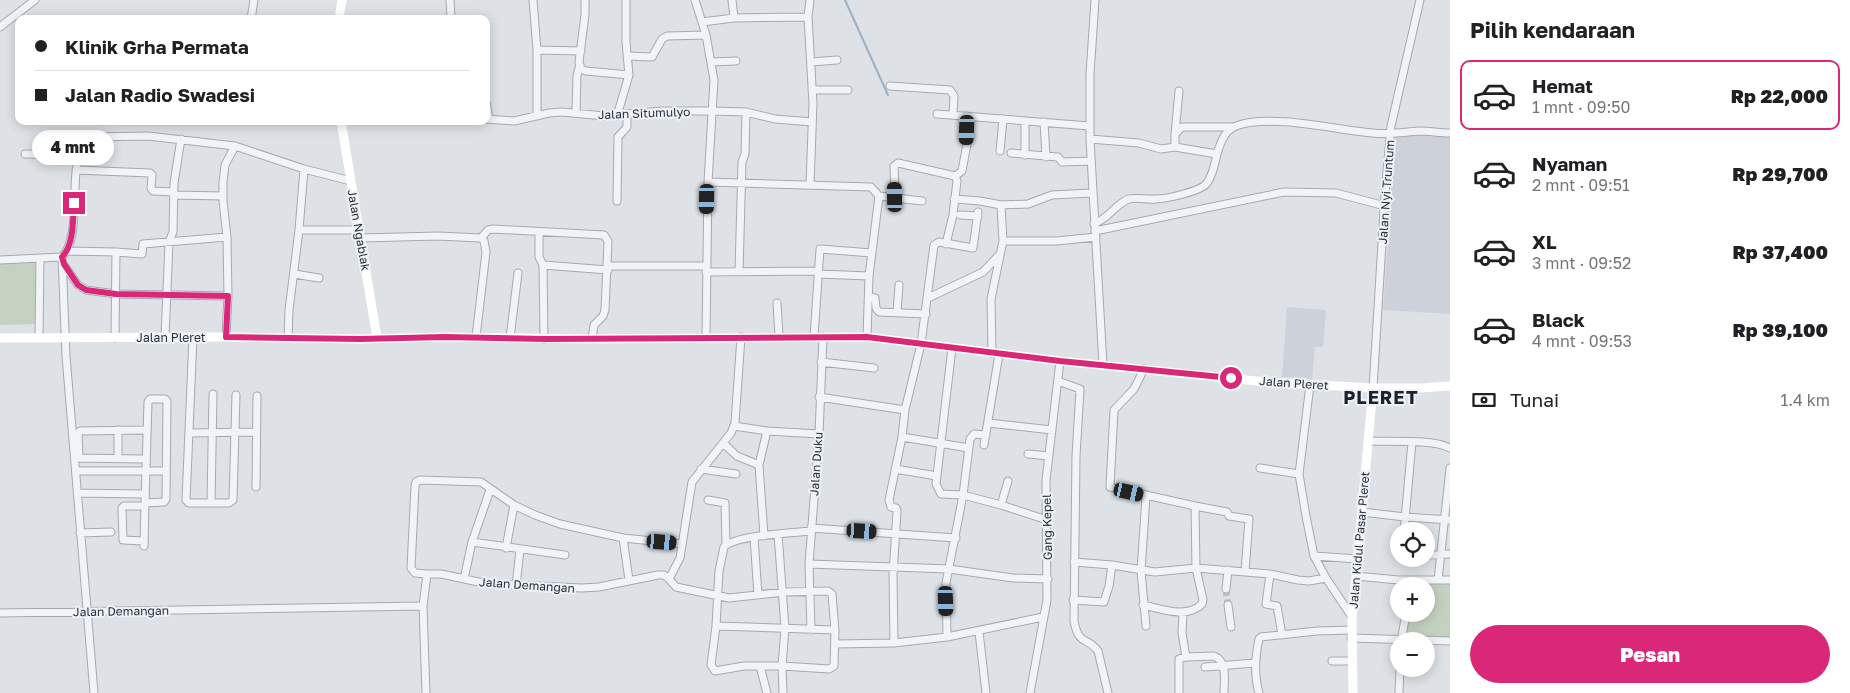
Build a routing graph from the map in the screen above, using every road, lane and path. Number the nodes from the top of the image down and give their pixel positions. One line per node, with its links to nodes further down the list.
1 (35, 0): 14 (street)
2 (254, 0): 15 (street)
3 (342, 0): 16 (main road)
4 (450, 0): 17 (street)
5 (533, 0): 23 (street)
6 (584, 0): 24 (street)
7 (626, 0): 25 (street)
8 (694, 0): 20 (street)
9 (732, 0): 19 (street)
10 (810, 0): 18 (street)
11 (1094, 0): 51 (street)
12 (1420, 0): 53 (street, Jalan Nyi Truntum)
13 (15, 15): 21 (street)
14 (16, 15)
15 (252, 15)
16 (340, 15)
17 (451, 15)
18 (808, 17): 19 (street); 29 (street)
19 (734, 18): 20 (street)
20 (702, 22): 22 (street)
21 (0, 27)
22 (706, 35): 25 (street); 28 (street)
23 (537, 50): 24 (street); 42 (street)
24 (581, 51): 30 (street)
25 (627, 56): 31 (street)
26 (837, 60): 29 (street)
27 (736, 61): 28 (street)
28 (711, 62): 36 (street)
29 (810, 62): 33 (street)
30 (580, 66): 31 (street); 38 (street)
31 (629, 75): 43 (street)
32 (890, 86): 41 (street)
33 (812, 90): 34 (street); 48 (street)
34 (848, 90)
35 (1179, 91): 55 (street)
36 (712, 112): 37 (street, Jalan Situmulyo); 40 (street, Jalan Situmulyo); 72 (street)
37 (746, 112): 48 (street, Jalan Situmulyo); 73 (street)
38 (576, 113): 42 (street, Jalan Situmulyo); 43 (street, Jalan Situmulyo)
39 (937, 114): 41 (street)
40 (627, 115): 43 (street, Jalan Situmulyo); 81 (street)
41 (953, 115): 44 (street)
42 (537, 116): 45 (street, Jalan Situmulyo)
43 (617, 116)
44 (967, 116): 46 (street); 70 (street)
45 (490, 119)
46 (1003, 119): 47 (street); 60 (street)
47 (1025, 120): 49 (street); 65 (street)
48 (812, 122): 74 (street)
49 (1044, 122): 51 (street); 66 (street)
50 (342, 125): 71 (main road, Jalan Ngablak)
51 (1090, 126): 57 (street)
52 (1233, 127): 53 (street); 55 (street); 63 (street)
53 (1390, 133): 54 (street); 84 (street, Jalan Nyi Truntum)
54 (1450, 133)
55 (1175, 134): 59 (street)
56 (181, 139): 58 (street); 64 (street); 76 (street)
57 (1090, 139): 59 (street); 67 (street)
58 (235, 146): 68 (street); 77 (street)
59 (1176, 147): 63 (street)
60 (1000, 151)
61 (1011, 153): 65 (street)
62 (25, 154): 64 (street)
63 (1217, 154): 87 (street)
64 (79, 155): 69 (street)
65 (1025, 155): 66 (street)
66 (1046, 156): 67 (street)
67 (1091, 161): 75 (street)
68 (304, 169): 71 (street); 86 (street)
69 (76, 170): 76 (street); 98 (street)
70 (956, 176): 79 (street); 80 (street)
71 (351, 181): 89 (main road, Jalan Ngablak)
72 (708, 182): 73 (street); 103 (street)
73 (742, 183): 74 (street); 104 (street)
74 (810, 185): 78 (street)
75 (1092, 193): 83 (street); 87 (street)
76 (173, 194): 77 (street); 93 (street)
77 (223, 196): 90 (street)
78 (879, 196): 79 (street); 96 (street)
79 (895, 197): 82 (street)
80 (954, 199): 83 (street); 94 (street)
81 (617, 201)
82 (922, 201)
83 (1001, 205): 92 (street)
84 (1385, 206): 87 (street); 148 (street, Jalan Nyi Truntum)
85 (960, 215): 94 (street)
86 (299, 230): 89 (street); 107 (street)
87 (1095, 231): 92 (street); 142 (street)
88 (539, 233): 91 (street); 101 (street); 102 (street)
89 (360, 234): 91 (street); 132 (main road, Jalan Ngablak)
90 (228, 237): 93 (street); 113 (street)
91 (481, 238): 127 (street)
92 (1002, 241): 97 (street)
93 (169, 242): 95 (street); 112 (street)
94 (946, 244): 115 (street)
95 (116, 252): 98 (street); 111 (street)
96 (872, 253): 105 (street, Jalan Duku); 108 (street)
97 (1001, 253): 115 (street); 139 (street)
98 (64, 258): 99 (street); 111 (street); 121 (street)
99 (40, 259): 100 (street); 125 (street)
100 (0, 260)
101 (543, 265): 102 (street); 135 (street)
102 (608, 268): 103 (street); 136 (street)
103 (706, 269): 104 (street); 134 (street)
104 (739, 272): 105 (street)
105 (818, 272): 108 (street); 129 (street, Jalan Duku)
106 (518, 273): 133 (street)
107 (294, 274): 109 (street); 123 (street)
108 (869, 276): 114 (street)
109 (319, 278)
110 (899, 285): 117 (street)
111 (116, 294): 112 (street); 120 (street)
112 (168, 296): 113 (street); 122 (street)
113 (228, 296): 119 (street)
114 (868, 297): 117 (street); 130 (street)
115 (928, 298): 118 (street)
116 (777, 303): 124 (street)
117 (897, 312): 118 (street)
118 (926, 314): 137 (street)
119 (226, 333): 123 (main road, Jalan Pleret); 126 (main road, Jalan Pleret)
120 (116, 334): 121 (main road, Jalan Pleret); 122 (main road, Jalan Pleret)
121 (66, 335): 125 (main road, Jalan Pleret); 176 (street)
122 (166, 335): 126 (main road, Jalan Pleret)
123 (287, 335): 132 (main road, Jalan Pleret)
124 (779, 336): 128 (main road, Jalan Pleret); 129 (main road, Jalan Pleret)
125 (39, 337): 131 (main road, Jalan Pleret)
126 (193, 337): 162 (street)
127 (476, 337): 132 (main road, Jalan Pleret); 133 (main road, Jalan Pleret)
128 (741, 337): 134 (main road, Jalan Pleret); 155 (street)
129 (819, 337): 130 (main road, Jalan Pleret); 141 (street, Jalan Duku)
130 (867, 337): 137 (main road, Jalan Pleret)
131 (0, 338)
132 (378, 338)
133 (510, 338): 135 (main road, Jalan Pleret)
134 (706, 338): 136 (main road, Jalan Pleret)
135 (544, 339): 136 (main road, Jalan Pleret)
136 (592, 339)
137 (920, 344): 138 (main road, Jalan Pleret); 153 (street)
138 (952, 348): 139 (main road, Jalan Pleret); 170 (street)
139 (996, 353): 140 (main road, Jalan Pleret); 154 (street)
140 (1060, 361): 142 (main road, Jalan Pleret); 145 (street, Gang Kepel)
141 (821, 362): 143 (street); 152 (street, Jalan Duku)
142 (1102, 365): 144 (main road, Jalan Pleret)
143 (874, 368)
144 (1144, 369): 146 (main road, Jalan Pleret); 197 (street)
145 (1058, 381): 158 (street, Gang Kepel); 229 (street)
146 (1310, 385): 148 (main road, Jalan Pleret); 188 (street)
147 (1450, 386): 148 (main road, Jalan Pleret)
148 (1373, 388): 167 (main road, Jalan Kidul Pasar Pleret)
149 (213, 394): 163 (street)
150 (236, 395): 160 (street)
151 (257, 396): 161 (street)
152 (820, 397): 153 (street); 164 (street, Jalan Duku)
153 (905, 410): 166 (street)
154 (988, 423): 158 (street); 165 (street)
155 (734, 426): 159 (street); 169 (street)
156 (118, 430): 157 (street); 176 (street); 177 (street)
157 (143, 430)
158 (1052, 430): 175 (street, Gang Kepel)
159 (766, 431): 164 (street); 179 (street)
160 (236, 432): 161 (street); 163 (street); 199 (street)
161 (256, 432): 191 (street)
162 (189, 433): 163 (street); 199 (street)
163 (214, 433): 199 (street)
164 (819, 434): 209 (street, Jalan Duku)
165 (986, 435): 171 (street); 172 (street)
166 (902, 437): 170 (street); 183 (street)
167 (1369, 441): 168 (street); 204 (main road, Jalan Kidul Pasar Pleret)
168 (1412, 442): 173 (street); 205 (street)
169 (723, 443): 179 (street); 182 (street)
170 (940, 444): 172 (street); 189 (street)
171 (984, 445)
172 (969, 448): 196 (street)
173 (1450, 448)
174 (1028, 454): 175 (street)
175 (1049, 456): 206 (street, Gang Kepel)
176 (77, 458): 177 (street); 186 (street)
177 (118, 458): 178 (street)
178 (143, 459)
179 (759, 466): 214 (street)
180 (1260, 468): 188 (street)
181 (1450, 468): 193 (street)
182 (701, 469): 187 (street); 219 (street)
183 (895, 469): 189 (street); 213 (street)
184 (146, 471): 185 (street); 185 (street); 186 (street); 200 (street)
185 (166, 471): 200 (street)
186 (76, 472): 194 (street)
187 (736, 474)
188 (1299, 474): 227 (street)
189 (937, 476): 196 (street)
190 (1008, 481): 202 (street)
191 (256, 487)
192 (490, 490): 201 (street); 218 (street); 238 (street)
193 (1448, 490): 207 (street)
194 (77, 493): 195 (street); 211 (street)
195 (141, 494)
196 (963, 495): 202 (street); 217 (street)
197 (1146, 496): 203 (street); 236 (street)
198 (708, 500): 220 (street)
199 (211, 503)
200 (145, 504): 200 (street)
201 (514, 505): 216 (street); 221 (street)
202 (1000, 505): 206 (street)
203 (1195, 506): 233 (street); 237 (street)
204 (1362, 512): 205 (street); 228 (main road, Jalan Kidul Pasar Pleret)
205 (1405, 517): 207 (street); 208 (street)
206 (1047, 520): 244 (street, Gang Kepel)
207 (1447, 520): 226 (street)
208 (1405, 522)
209 (811, 530): 212 (street); 213 (street); 230 (street, Jalan Duku)
210 (111, 532): 211 (street)
211 (80, 533): 260 (street)
212 (778, 534): 214 (street); 253 (street)
213 (896, 534): 217 (street); 232 (street)
214 (764, 536): 215 (street)
215 (754, 537): 220 (street); 255 (street)
216 (623, 538): 219 (street); 245 (street)
217 (956, 538): 234 (street)
218 (472, 542): 221 (street); 242 (street)
219 (682, 544): 243 (street)
220 (726, 544): 254 (street)
221 (506, 548): 222 (street)
222 (520, 550): 224 (street); 250 (street)
223 (1450, 554): 226 (street)
224 (565, 555)
225 (1435, 555): 226 (street)
226 (1440, 555): 248 (street)
227 (1314, 556): 228 (street); 241 (street)
228 (1358, 559): 240 (main road, Jalan Kidul Pasar Pleret)
229 (1074, 562): 231 (street); 256 (street)
230 (809, 564): 232 (street); 252 (street, Jalan Duku)
231 (1112, 565): 236 (street); 256 (street)
232 (893, 567): 234 (street); 278 (street)
233 (1196, 568): 235 (street); 236 (street); 261 (street)
234 (949, 569): 244 (street); 274 (street)
235 (1228, 570): 237 (street); 251 (street)
236 (1141, 571): 257 (street)
237 (1246, 572): 239 (street)
238 (427, 574): 242 (street, Jalan Demangan); 259 (street)
239 (1270, 574): 241 (street); 273 (street)
240 (1356, 576): 246 (street); 264 (main road, Jalan Kidul Pasar Pleret)
241 (1326, 578): 264 (street)
242 (464, 579): 250 (street, Jalan Demangan)
243 (669, 579): 245 (street, Jalan Demangan); 254 (street)
244 (1048, 579): 263 (street, Gang Kepel)
245 (629, 580): 250 (street, Jalan Demangan)
246 (1390, 580)
247 (1435, 580): 248 (street)
248 (1438, 580): 249 (street)
249 (1450, 580)
250 (516, 586)
251 (1226, 589)
252 (810, 591): 253 (street); 269 (street, Jalan Duku); 270 (street)
253 (784, 592): 255 (street); 268 (street)
254 (718, 596): 255 (street); 265 (street)
255 (758, 596)
256 (1073, 600): 295 (street)
257 (1143, 605): 261 (street); 266 (street)
258 (1228, 605): 267 (street)
259 (423, 606): 260 (street, Jalan Demangan); 290 (street)
260 (87, 611): 262 (street, Jalan Demangan); 289 (street)
261 (1183, 612): 280 (street)
262 (0, 613)
263 (1043, 618): 271 (street); 294 (street, Gang Kepel)
264 (1352, 618): 272 (main road, Jalan Kidul Pasar Pleret)
265 (716, 626): 268 (street); 284 (street)
266 (1146, 626)
267 (1231, 627)
268 (785, 628): 269 (street); 285 (street)
269 (811, 630): 270 (street)
270 (835, 630): 279 (street)
271 (979, 632): 274 (street); 293 (street)
272 (1352, 634): 273 (street); 275 (street); 282 (main road, Jalan Kidul Pasar Pleret)
273 (1282, 635): 283 (street)
274 (947, 638): 278 (street)
275 (1390, 639)
276 (1435, 641): 277 (street)
277 (1450, 641)
278 (894, 643): 279 (street)
279 (835, 644): 285 (street)
280 (1186, 657): 286 (street); 296 (street)
281 (1332, 661): 282 (street)
282 (1352, 661): 299 (main road, Jalan Kidul Pasar Pleret)
283 (1255, 663): 286 (street); 298 (street)
284 (760, 666): 285 (street); 291 (street)
285 (782, 666): 292 (street)
286 (1224, 666): 287 (street); 297 (street)
287 (1204, 667)
288 (1400, 677): 300 (street)
289 (94, 693)
290 (426, 693)
291 (767, 693)
292 (782, 693)
293 (986, 693)
294 (1030, 693)
295 (1108, 693)
296 (1179, 693)
297 (1224, 693)
298 (1259, 693)
299 (1353, 693)
300 (1399, 693)

